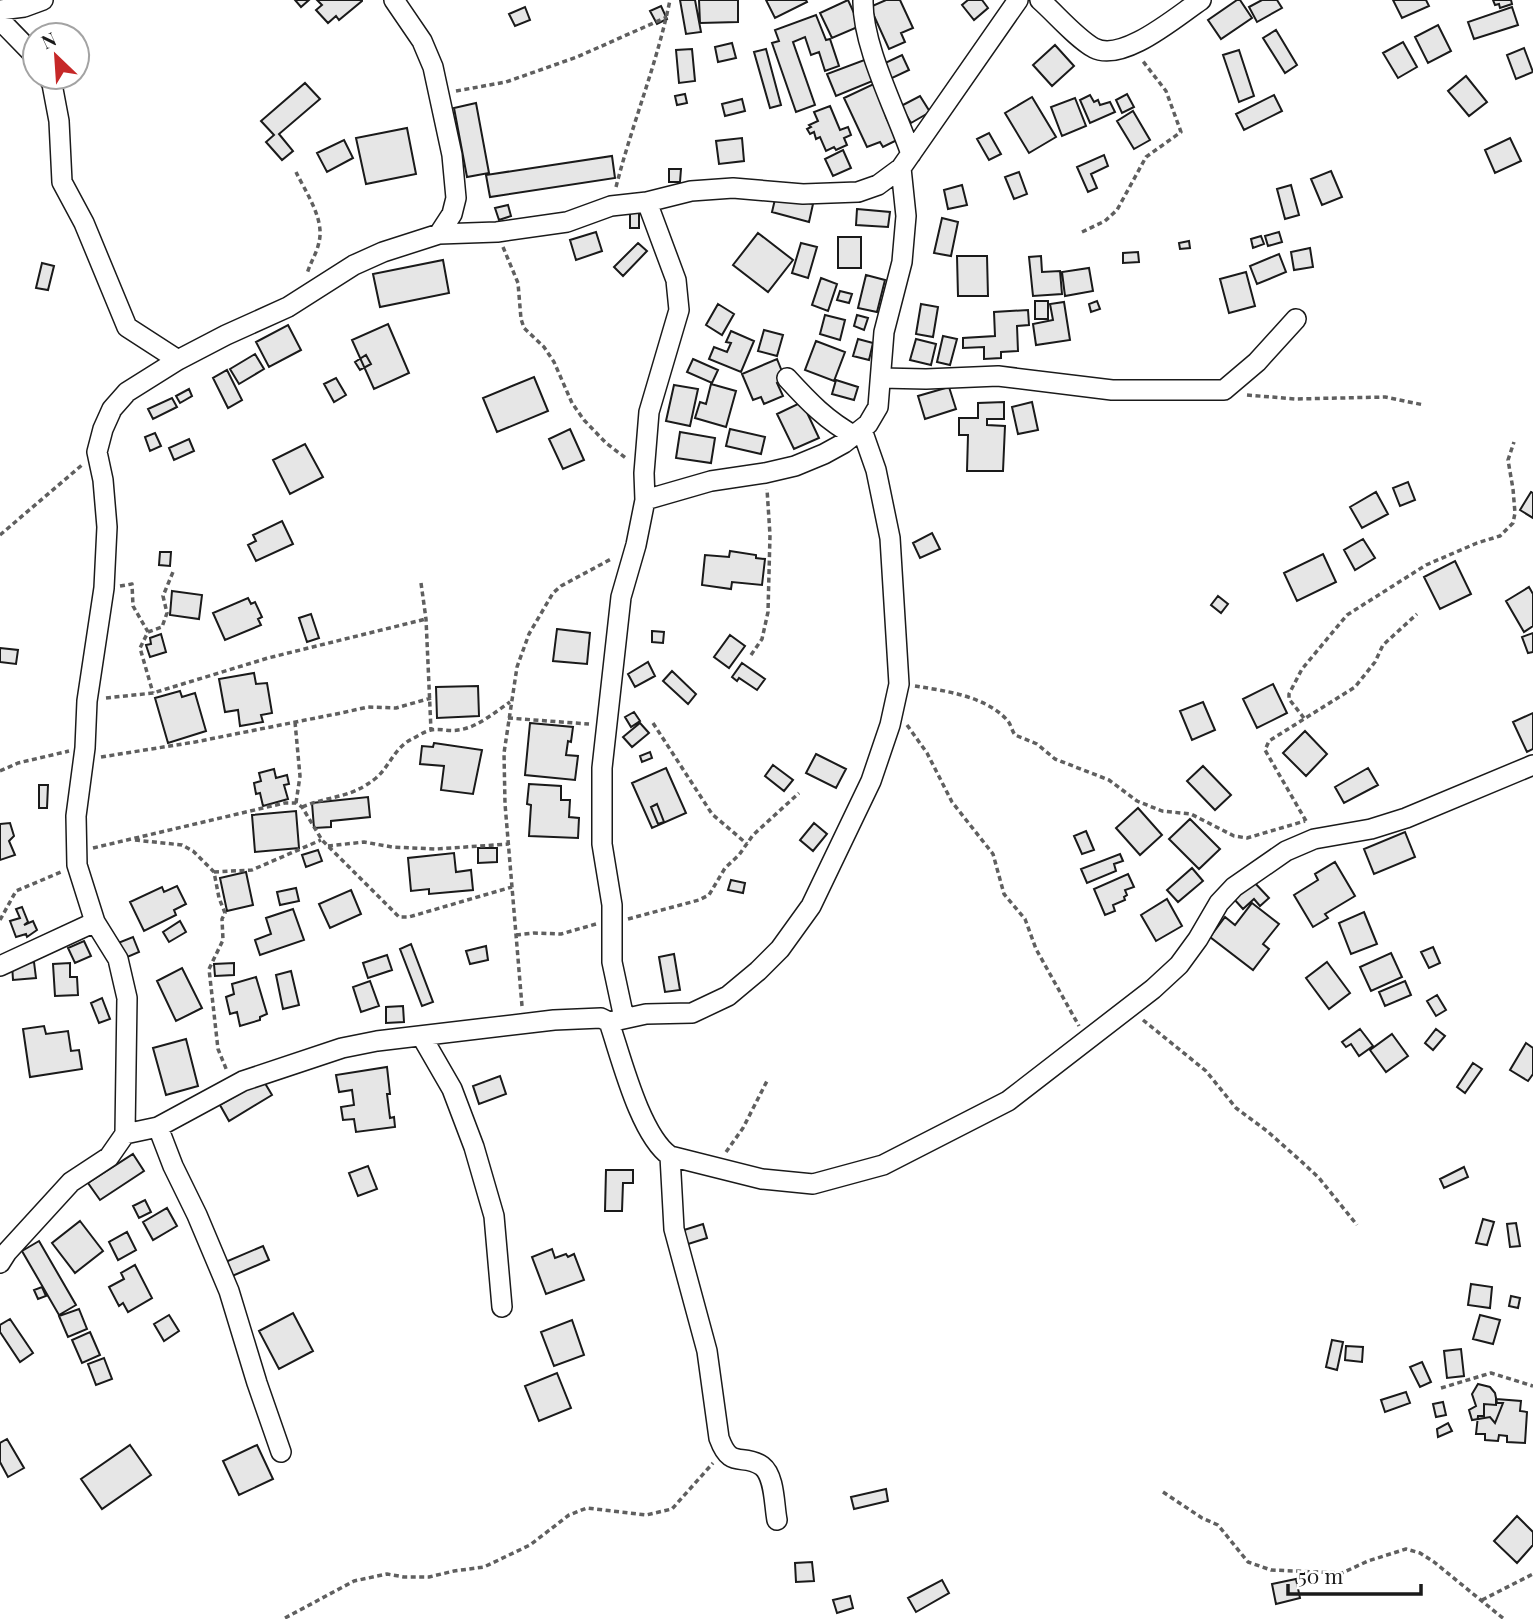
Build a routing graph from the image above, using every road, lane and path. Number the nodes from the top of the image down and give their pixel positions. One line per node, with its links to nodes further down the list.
1 (43, 0): 8 (street)
2 (394, 0): 14 (street)
3 (670, 0): 9 (path)
4 (863, 0): 15 (street)
5 (1018, 0): 15 (street)
6 (1040, 0): 12 (street)
7 (1201, 0): 12 (street)
8 (0, 10)
9 (667, 17): 14 (path); 18 (path)
10 (0, 20): 11 (street)
11 (21, 42)
12 (1130, 45): 20 (path)
13 (53, 91): 24 (street)
14 (440, 94): 21 (street)
15 (906, 161): 17 (street); 26 (street)
16 (296, 172): 22 (path)
17 (647, 202): 18 (street); 32 (street)
18 (611, 206): 19 (street)
19 (497, 232): 21 (street); 32 (path)
20 (1082, 232)
21 (439, 233): 22 (street)
22 (300, 300): 24 (street)
23 (1296, 319): 27 (street)
24 (178, 360): 31 (street)
25 (787, 377): 29 (street)
26 (881, 378): 27 (street); 29 (street)
27 (1224, 390): 28 (path)
28 (1424, 405)
29 (859, 433): 33 (street); 44 (street)
30 (1514, 442): 51 (path)
31 (96, 452): 35 (path); 39 (street)
32 (645, 473): 34 (street)
33 (765, 473): 34 (street); 43 (path)
34 (645, 500): 36 (street)
35 (0, 536)
36 (636, 545): 48 (path); 55 (street)
37 (173, 572): 42 (path)
38 (421, 583): 41 (path)
39 (104, 588): 42 (path); 47 (street)
40 (1417, 614): 51 (path)
41 (426, 619): 45 (path); 46 (path)
42 (148, 632): 45 (path)
43 (751, 655)
44 (899, 684): 49 (street); 62 (path)
45 (153, 693): 47 (path)
46 (431, 698): 52 (path); 54 (path)
47 (87, 701): 56 (street)
48 (510, 702): 50 (path); 54 (path)
49 (895, 708): 77 (street); 80 (path)
50 (508, 718): 55 (path); 65 (path)
51 (1304, 718): 62 (path)
52 (295, 722): 56 (path); 60 (path)
53 (653, 723): 66 (path)
54 (431, 730): 61 (path)
55 (606, 734): 73 (street)
56 (83, 754): 58 (path); 68 (street)
57 (1533, 765): 62 (street)
58 (0, 771)
59 (799, 793): 66 (path)
60 (296, 803): 61 (path); 63 (path)
61 (302, 807): 64 (path)
62 (1310, 830): 76 (street)
63 (132, 840): 68 (path); 69 (path)
64 (322, 840): 67 (path); 69 (path)
65 (509, 844): 67 (path); 70 (path)
66 (747, 844): 73 (path)
67 (328, 846): 70 (path)
68 (77, 859): 71 (path); 72 (street)
69 (214, 872): 82 (path)
70 (512, 887): 74 (path)
71 (0, 920)
72 (95, 922): 75 (street); 84 (street)
73 (611, 924): 74 (path); 77 (street)
74 (516, 935): 78 (path)
75 (0, 966)
76 (1128, 1008): 80 (street); 87 (path)
77 (616, 1020): 78 (street); 85 (street)
78 (523, 1024): 79 (street)
79 (422, 1037): 82 (street); 89 (street)
80 (1087, 1040): 86 (street)
81 (767, 1082): 86 (path)
82 (235, 1085): 83 (street)
83 (158, 1127): 84 (street); 93 (street)
84 (125, 1134): 88 (street)
85 (670, 1156): 86 (street); 92 (street)
86 (714, 1168)
87 (1357, 1225)
88 (0, 1263)
89 (502, 1307)
90 (1533, 1386): 91 (path)
91 (1441, 1388)
92 (724, 1451): 95 (street); 98 (path)
93 (281, 1452)
94 (1163, 1492): 97 (path)
95 (777, 1520)
96 (1533, 1574): 97 (path)
97 (1482, 1600): 99 (path)
98 (285, 1618)
99 (1504, 1619)

